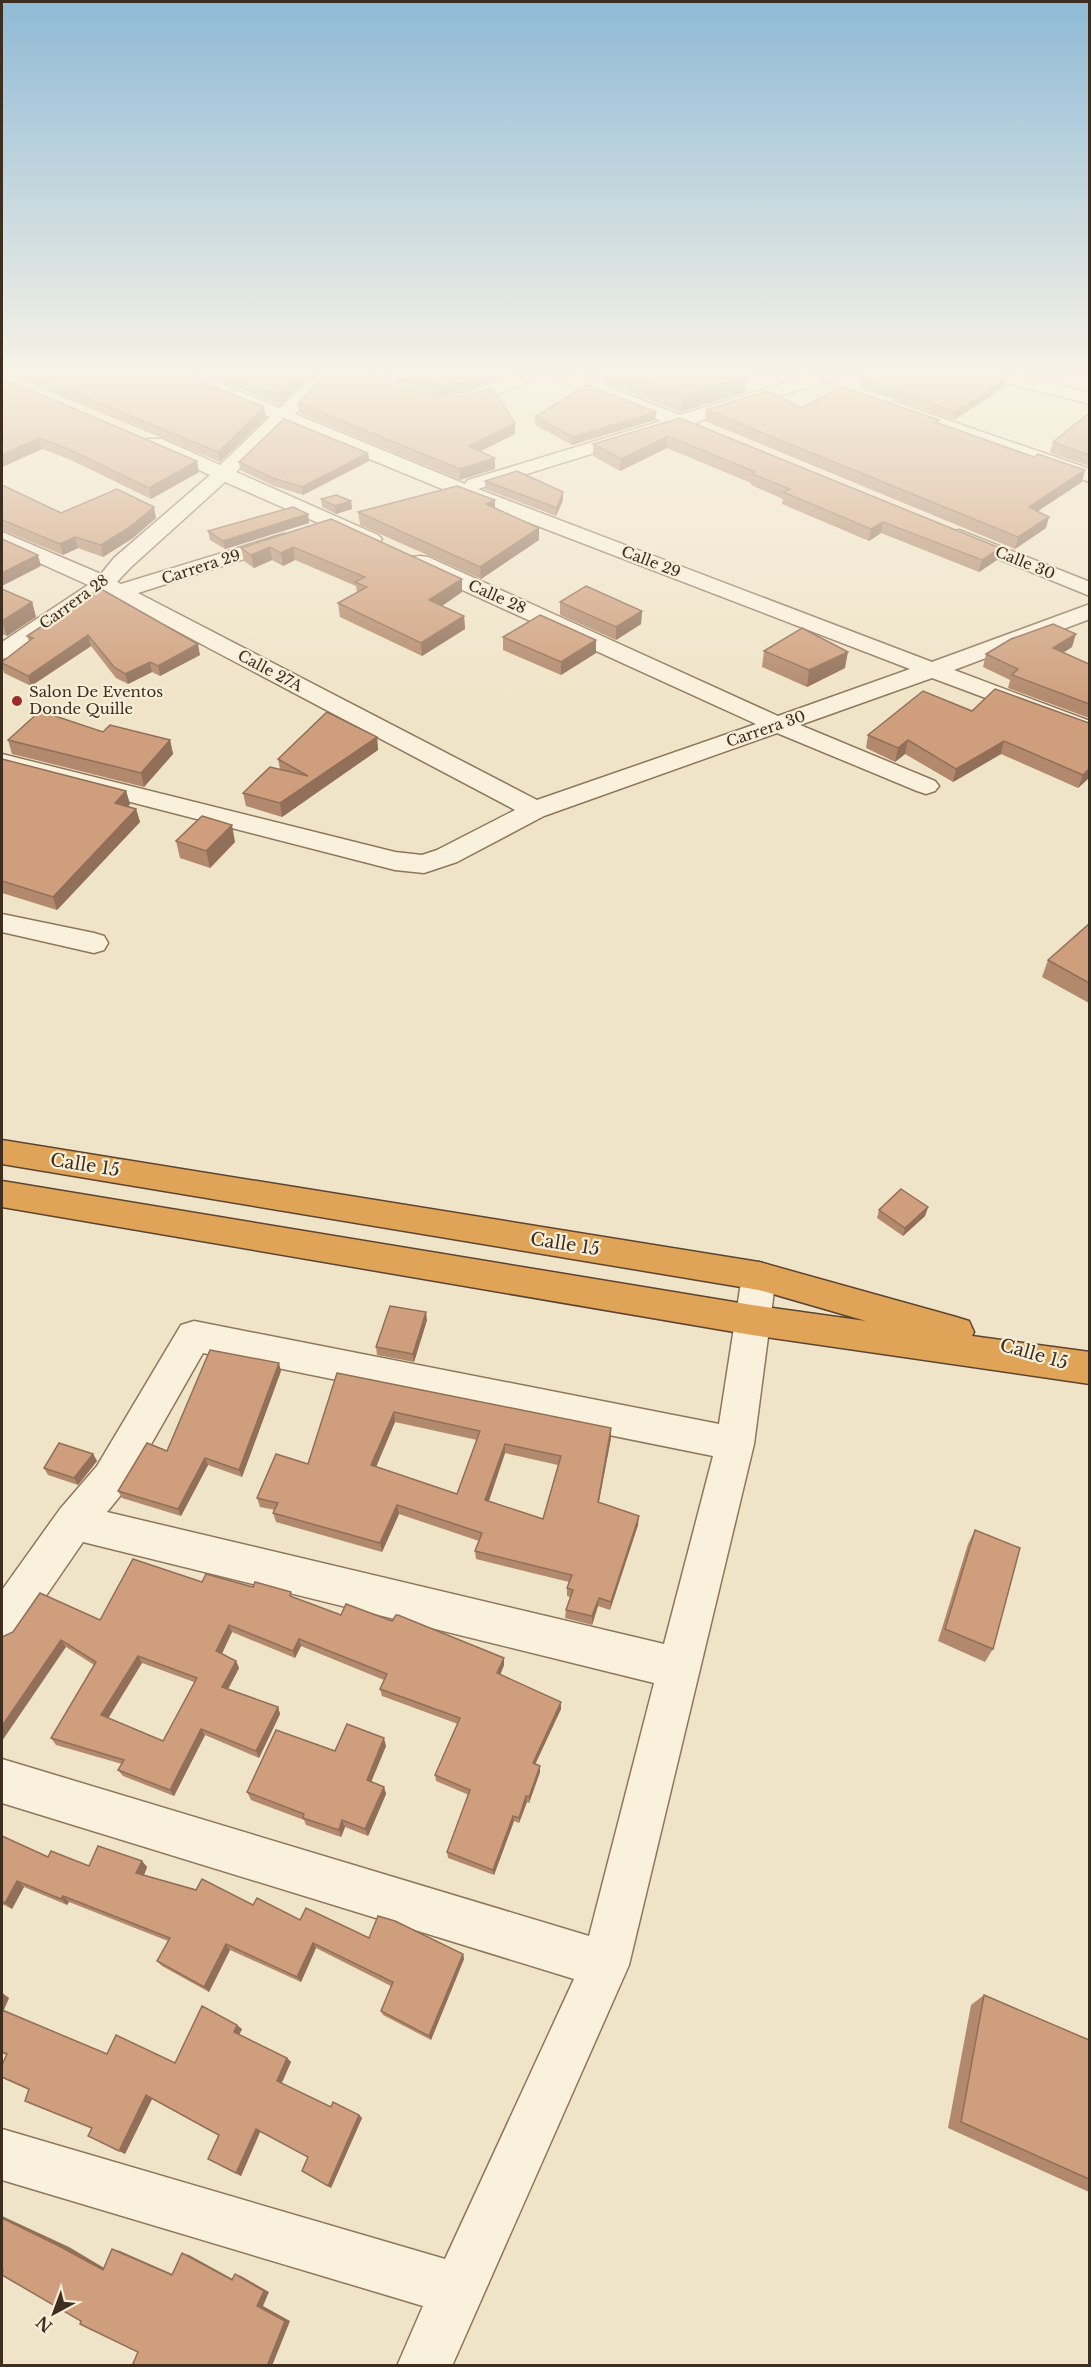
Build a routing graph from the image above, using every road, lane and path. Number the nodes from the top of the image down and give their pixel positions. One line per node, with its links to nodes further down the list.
1 (210, 484): 11 (street, Carrera 28)
2 (249, 484): 8 (street, Calle 28)
3 (448, 484): 5 (street, Calle 29)
4 (474, 484): 5 (street)
5 (459, 489): 6 (street); 15 (street, Calle 29)
6 (425, 499)
7 (369, 514): 8 (street, Carrera 29)
8 (335, 523): 11 (street, Carrera 29); 16 (street, Calle 28)
9 (946, 531): 12 (street, Calle 30)
10 (2, 538): 11 (street, Calle 27A)
11 (112, 588): 14 (street, Carrera 28); 20 (street, Calle 27A)
12 (1089, 590)
13 (1089, 611): 15 (street, Carrera 30)
14 (2, 652)
15 (934, 669): 16 (street, Carrera 30); 17 (street, Calle 29)
16 (779, 724): 19 (street, Calle 28); 20 (street, Carrera 30)
17 (1089, 730)
18 (2, 762): 20 (street, Carrera 30)
19 (926, 786)
20 (535, 810)
21 (2, 923): 22 (street)
22 (94, 943)
23 (2, 1152): 25 (highway, Calle 15)
24 (2, 1194): 26 (highway, Calle 15)
25 (759, 1276): 26 (street); 27 (highway, Calle 15)
26 (752, 1320): 27 (highway, Calle 15); 28 (street)
27 (1083, 1367)
28 (735, 1444): 29 (street); 31 (street)
29 (74, 1522): 30 (street); 31 (street)
30 (2, 1624)
31 (680, 1669): 33 (street)
32 (2, 1781): 33 (street)
33 (605, 1965): 35 (street)
34 (2, 2155): 35 (street)
35 (460, 2290): 36 (street)
36 (424, 2366)

